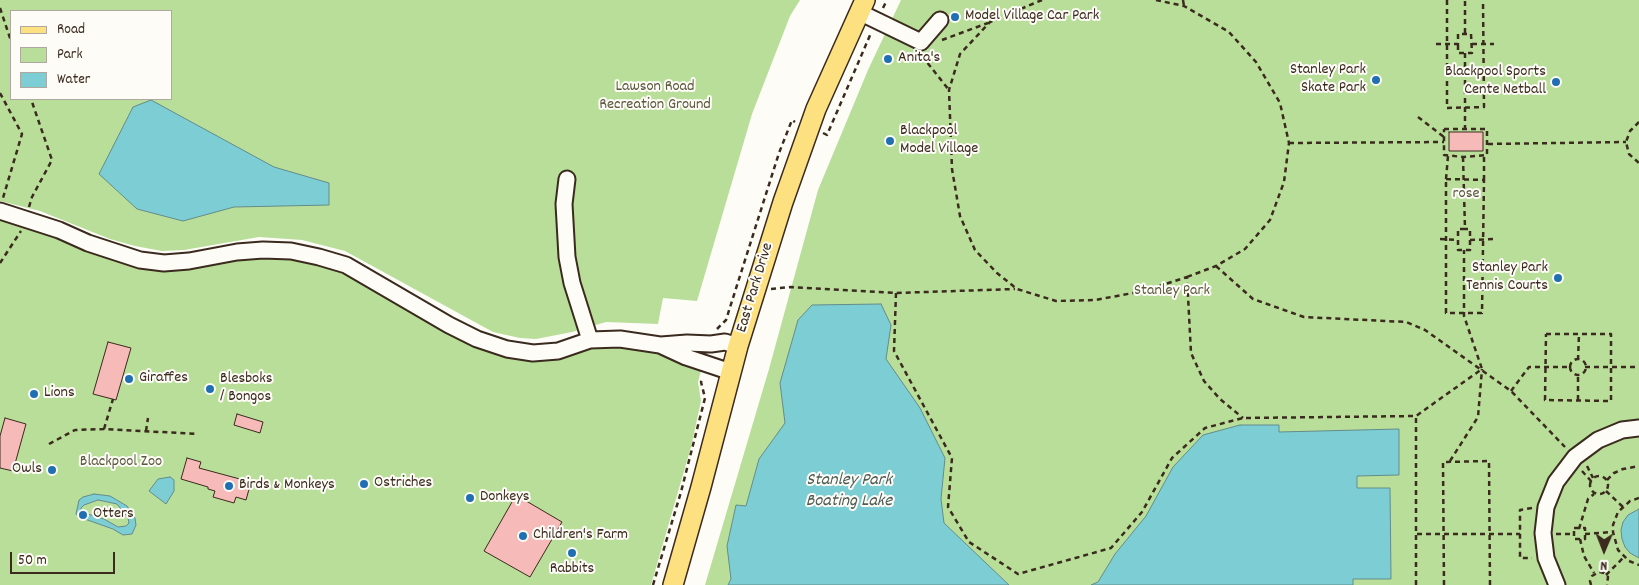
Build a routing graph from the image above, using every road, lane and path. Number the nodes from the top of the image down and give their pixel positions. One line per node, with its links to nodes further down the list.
1 (1042, 0): 11 (path)
2 (1156, 0): 8 (path)
3 (1182, 0): 8 (path)
4 (1447, 0): 17 (path)
5 (1483, 0): 20 (path)
6 (1465, 1): 13 (path)
7 (862, 6): 10 (street); 67 (main road, East Park Drive)
8 (1184, 6): 36 (path)
9 (0, 8): 14 (path)
10 (940, 20)
11 (990, 22): 15 (path); 24 (path)
12 (873, 29): 32 (path)
13 (1465, 34): 18 (path); 19 (path)
14 (10, 37)
15 (934, 43)
16 (1436, 44): 17 (path)
17 (1446, 44): 18 (path); 27 (path)
18 (1458, 44): 23 (path)
19 (1472, 44): 20 (path); 23 (path)
20 (1484, 44): 21 (path); 27 (path)
21 (1494, 44)
22 (917, 50): 24 (path)
23 (1465, 53): 27 (path)
24 (950, 90): 59 (path)
25 (0, 93): 46 (path)
26 (31, 100): 47 (path)
27 (1465, 107): 31 (path)
28 (1418, 117): 33 (path)
29 (792, 120): 63 (path, East Park Drive)
30 (1639, 122): 35 (path)
31 (1465, 129): 33 (path); 37 (path)
32 (827, 135)
33 (1444, 137): 34 (path)
34 (1444, 142): 36 (path); 38 (path)
35 (1626, 142): 37 (path); 41 (path)
36 (1290, 143): 57 (path)
37 (1487, 144): 39 (path)
38 (1448, 155): 40 (path); 43 (path)
39 (1484, 155): 40 (path); 45 (path)
40 (1463, 157): 44 (path)
41 (1639, 163)
42 (567, 179): 65 (street)
43 (1446, 179): 44 (path); 51 (path)
44 (1464, 180): 45 (path); 48 (path)
45 (1484, 180): 54 (path)
46 (1, 205): 47 (street)
47 (25, 219): 56 (path); 65 (street)
48 (1465, 230): 52 (path); 53 (path)
49 (1440, 239): 51 (path)
50 (1496, 239): 54 (path)
51 (1446, 240): 52 (path); 62 (path)
52 (1458, 240): 55 (path)
53 (1470, 240): 54 (path); 55 (path)
54 (1483, 240): 62 (path)
55 (1464, 250): 62 (path)
56 (0, 263)
57 (1216, 266): 58 (path); 74 (path)
58 (1187, 277): 59 (path); 83 (path)
59 (1017, 289): 61 (path)
60 (778, 290): 61 (path)
61 (896, 293): 83 (path)
62 (1464, 313): 74 (path)
63 (716, 330)
64 (1579, 334): 68 (path); 69 (path); 72 (path)
65 (590, 340): 66 (street)
66 (660, 345): 67 (street); 75 (street)
67 (738, 346): 75 (main road, East Park Drive)
68 (1578, 360): 70 (path); 71 (path)
69 (1545, 366): 70 (path); 78 (path); 80 (path)
70 (1570, 367): 77 (path)
71 (1586, 367): 72 (path); 77 (path)
72 (1611, 367): 73 (path); 80 (path)
73 (1639, 367)
74 (1482, 370): 78 (path); 81 (path); 90 (path)
75 (731, 372): 115 (main road, East Park Drive)
76 (703, 373): 114 (path)
77 (1578, 375): 80 (path)
78 (1511, 391): 89 (path)
79 (113, 399): 85 (path)
80 (1578, 400)
81 (1416, 416): 83 (path); 101 (path)
82 (148, 418): 86 (path)
83 (1243, 418)
84 (1639, 428): 89 (street)
85 (104, 429): 86 (path); 88 (path)
86 (146, 430): 87 (path)
87 (198, 434)
88 (50, 444)
89 (1581, 461): 92 (path); 119 (street)
90 (1450, 462): 102 (path); 103 (path)
91 (1639, 466): 93 (path)
92 (1593, 478): 93 (path); 95 (path)
93 (1607, 480): 94 (path)
94 (1606, 491): 95 (path); 97 (path)
95 (1594, 493): 99 (path)
96 (1639, 498): 97 (path)
97 (1623, 506): 100 (path)
98 (1520, 510): 104 (path)
99 (1579, 528): 106 (path); 107 (path)
100 (1613, 532): 107 (path); 109 (path)
101 (1416, 534): 102 (path); 116 (path)
102 (1443, 534): 103 (path); 117 (path)
103 (1489, 534): 104 (path); 118 (path)
104 (1520, 534): 110 (path)
105 (1556, 534): 106 (path)
106 (1574, 534): 108 (path)
107 (1585, 534): 108 (path)
108 (1580, 539): 112 (path)
109 (1624, 557): 111 (path); 113 (path)
110 (1520, 558)
111 (1639, 565)
112 (1594, 574): 113 (path); 120 (path)
113 (1606, 575): 121 (path)
114 (654, 585)
115 (673, 585)
116 (1416, 585)
117 (1444, 585)
118 (1490, 585)
119 (1557, 585)
120 (1591, 585)
121 (1607, 585)

